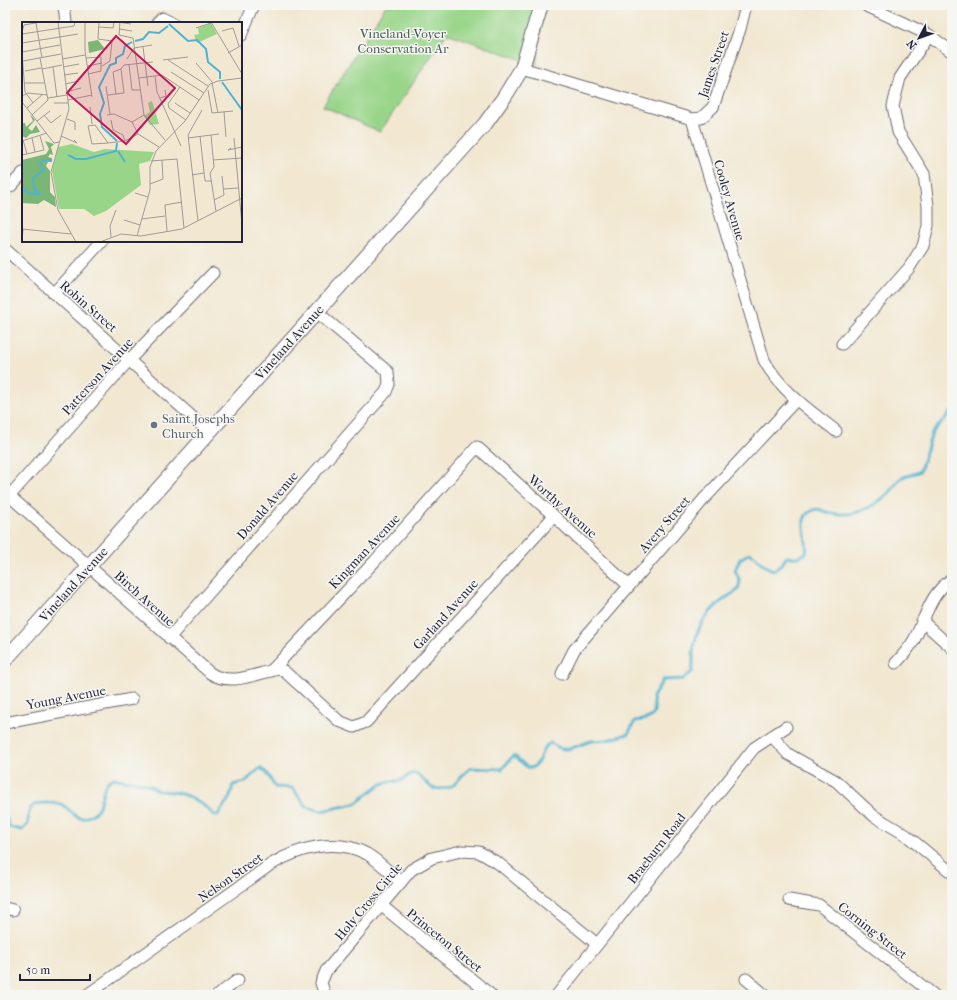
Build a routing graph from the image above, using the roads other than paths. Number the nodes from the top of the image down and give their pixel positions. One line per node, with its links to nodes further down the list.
1 (64, 5): 6 (street)
2 (254, 5): 7 (street)
3 (541, 5): 10 (street, Vineland Avenue)
4 (746, 5): 11 (street, James Street)
5 (865, 5): 8 (street)
6 (66, 22)
7 (242, 33)
8 (929, 35): 9 (street); 19 (street)
9 (952, 52)
10 (522, 68): 11 (street); 18 (street, Vineland Avenue)
11 (692, 119): 21 (street, Cooley Avenue)
12 (22, 174): 13 (street)
13 (5, 189)
14 (101, 242): 17 (street)
15 (5, 249): 17 (street, Robin Street)
16 (213, 272): 20 (street, Patterson Avenue)
17 (54, 294): 20 (street, Robin Street)
18 (317, 312): 23 (street, Vineland Avenue); 31 (street, Donald Avenue)
19 (842, 344)
20 (129, 360): 23 (street, Robin Street); 25 (street, Patterson Avenue)
21 (796, 400): 22 (street, Cooley Avenue); 29 (street, Avery Street)
22 (836, 431)
23 (209, 432): 27 (street, Vineland Avenue)
24 (476, 447): 26 (street, Worthy Avenue); 35 (street, Kingman Avenue)
25 (7, 496): 27 (street, Birch Avenue)
26 (554, 516): 29 (street, Worthy Avenue); 35 (street, Garland Avenue)
27 (89, 567): 31 (street, Birch Avenue); 33 (street, Vineland Avenue)
28 (952, 580): 30 (street)
29 (629, 586): 36 (street, Avery Street)
30 (922, 621): 32 (street); 34 (street)
31 (169, 638): 35 (street, Birch Avenue)
32 (952, 648)
33 (5, 660)
34 (896, 663)
35 (271, 671)
36 (562, 674)
37 (132, 699): 38 (street, Young Avenue)
38 (5, 723)
39 (786, 727): 40 (street, Braeburn Road)
40 (772, 736): 41 (street); 45 (street, Braeburn Road)
41 (952, 873)
42 (401, 882): 44 (street, Holy Cross Circle); 45 (street, Holy Cross Circle); 48 (street, Nelson Street)
43 (789, 900): 54 (street, Corning Street)
44 (382, 906): 50 (street, Holy Cross Circle); 51 (street, Princeton Street)
45 (597, 944): 52 (street, Braeburn Road)
46 (746, 979): 53 (street)
47 (238, 980): 49 (street)
48 (87, 995)
49 (218, 995)
50 (325, 995)
51 (492, 995)
52 (557, 995)
53 (765, 995)
54 (934, 995)

